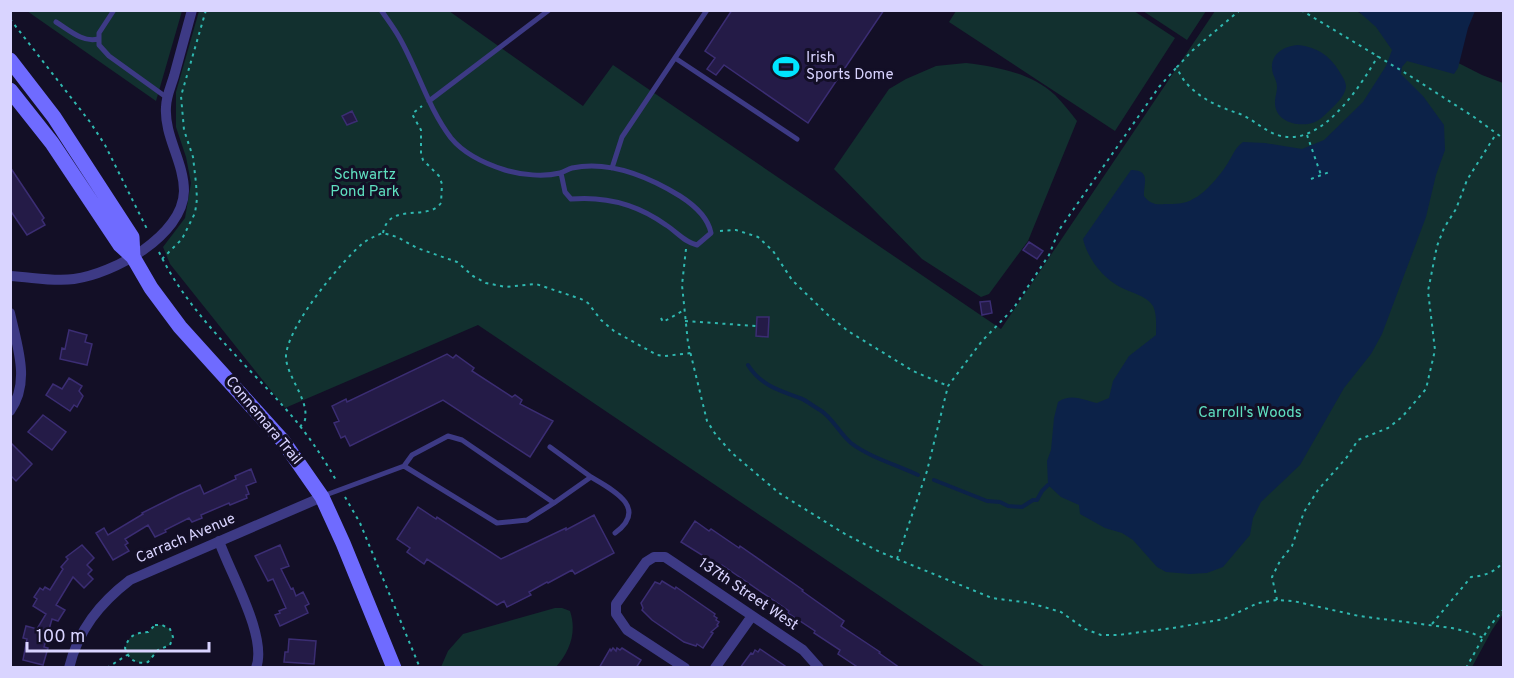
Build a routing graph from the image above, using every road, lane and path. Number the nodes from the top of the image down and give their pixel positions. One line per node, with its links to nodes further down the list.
1 (114, 10): 11 (lane)
2 (192, 10): 17 (street)
3 (206, 10): 33 (path)
4 (381, 10): 18 (lane)
5 (549, 10): 18 (lane)
6 (707, 10): 13 (lane)
7 (1240, 10): 15 (path)
8 (1301, 10): 12 (path)
9 (10, 19): 30 (path)
10 (56, 22): 11 (lane)
11 (98, 39): 17 (lane)
12 (1378, 56): 19 (path); 20 (path)
13 (675, 58): 21 (lane); 23 (lane)
14 (10, 60): 32 (street, Connemara Trail)
15 (1177, 67): 20 (path); 41 (path)
16 (10, 90): 32 (street, Connemara Trail)
17 (168, 98): 30 (street)
18 (429, 101): 25 (lane); 29 (path)
19 (1497, 134): 22 (path); 54 (path)
20 (1307, 135): 26 (path)
21 (796, 139)
22 (1503, 139)
23 (612, 168): 25 (lane); 28 (lane)
24 (1332, 171): 26 (path)
25 (561, 173): 31 (lane)
26 (1322, 175): 27 (path)
27 (1311, 179)
28 (711, 233): 31 (lane); 41 (path)
29 (382, 234): 40 (path); 43 (path)
30 (153, 241): 32 (street); 33 (path)
31 (687, 243): 35 (path)
32 (134, 257): 34 (street); 48 (street, Connemara Trail)
33 (162, 259): 43 (path)
34 (10, 276)
35 (684, 310): 37 (path); 38 (path)
36 (10, 314): 42 (street)
37 (661, 318)
38 (685, 321): 39 (path); 40 (path)
39 (756, 326)
40 (691, 353): 52 (path)
41 (948, 386): 52 (path)
42 (10, 411)
43 (300, 427): 47 (path)
44 (550, 447): 46 (lane)
45 (404, 466): 47 (lane); 49 (lane); 49 (lane)
46 (591, 477): 49 (lane); 50 (lane)
47 (341, 489): 48 (lane); 65 (path)
48 (322, 497): 51 (street, Carrach Avenue); 64 (street, Connemara Trail)
49 (554, 503)
50 (615, 533)
51 (219, 541): 61 (street, Carrach Avenue); 63 (street)
52 (897, 559): 54 (path)
53 (1503, 559): 57 (path)
54 (1277, 600): 57 (path)
55 (1503, 609): 58 (path)
56 (752, 616): 60 (street, 137th Street West); 66 (street, 137th Street West); 67 (street)
57 (1432, 624): 58 (path)
58 (1483, 638): 68 (path)
59 (127, 654): 59 (path); 62 (path)
60 (818, 667)
61 (69, 668)
62 (107, 668)
63 (256, 668)
64 (394, 668)
65 (420, 668)
66 (686, 668)
67 (714, 668)
68 (1466, 668)

